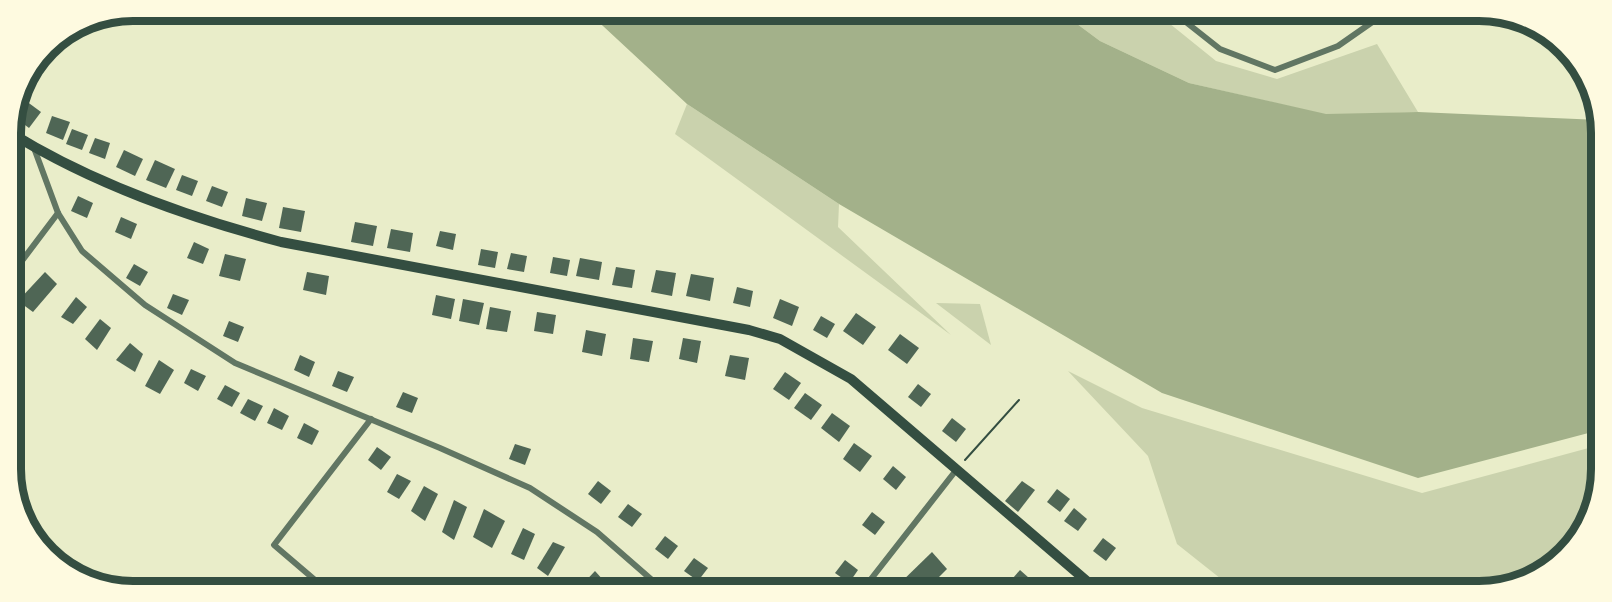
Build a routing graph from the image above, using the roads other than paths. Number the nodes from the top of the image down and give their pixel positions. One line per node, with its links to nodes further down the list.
1 (1185, 21): 2 (street)
2 (1374, 21)
3 (21, 139): 4 (main road)
4 (34, 147): 5 (street); 8 (main road)
5 (58, 213): 6 (street); 7 (street)
6 (21, 262)
7 (371, 419): 9 (street); 10 (street)
8 (957, 469): 11 (street); 12 (main road)
9 (316, 581)
10 (653, 581)
11 (869, 581)
12 (1086, 581)

